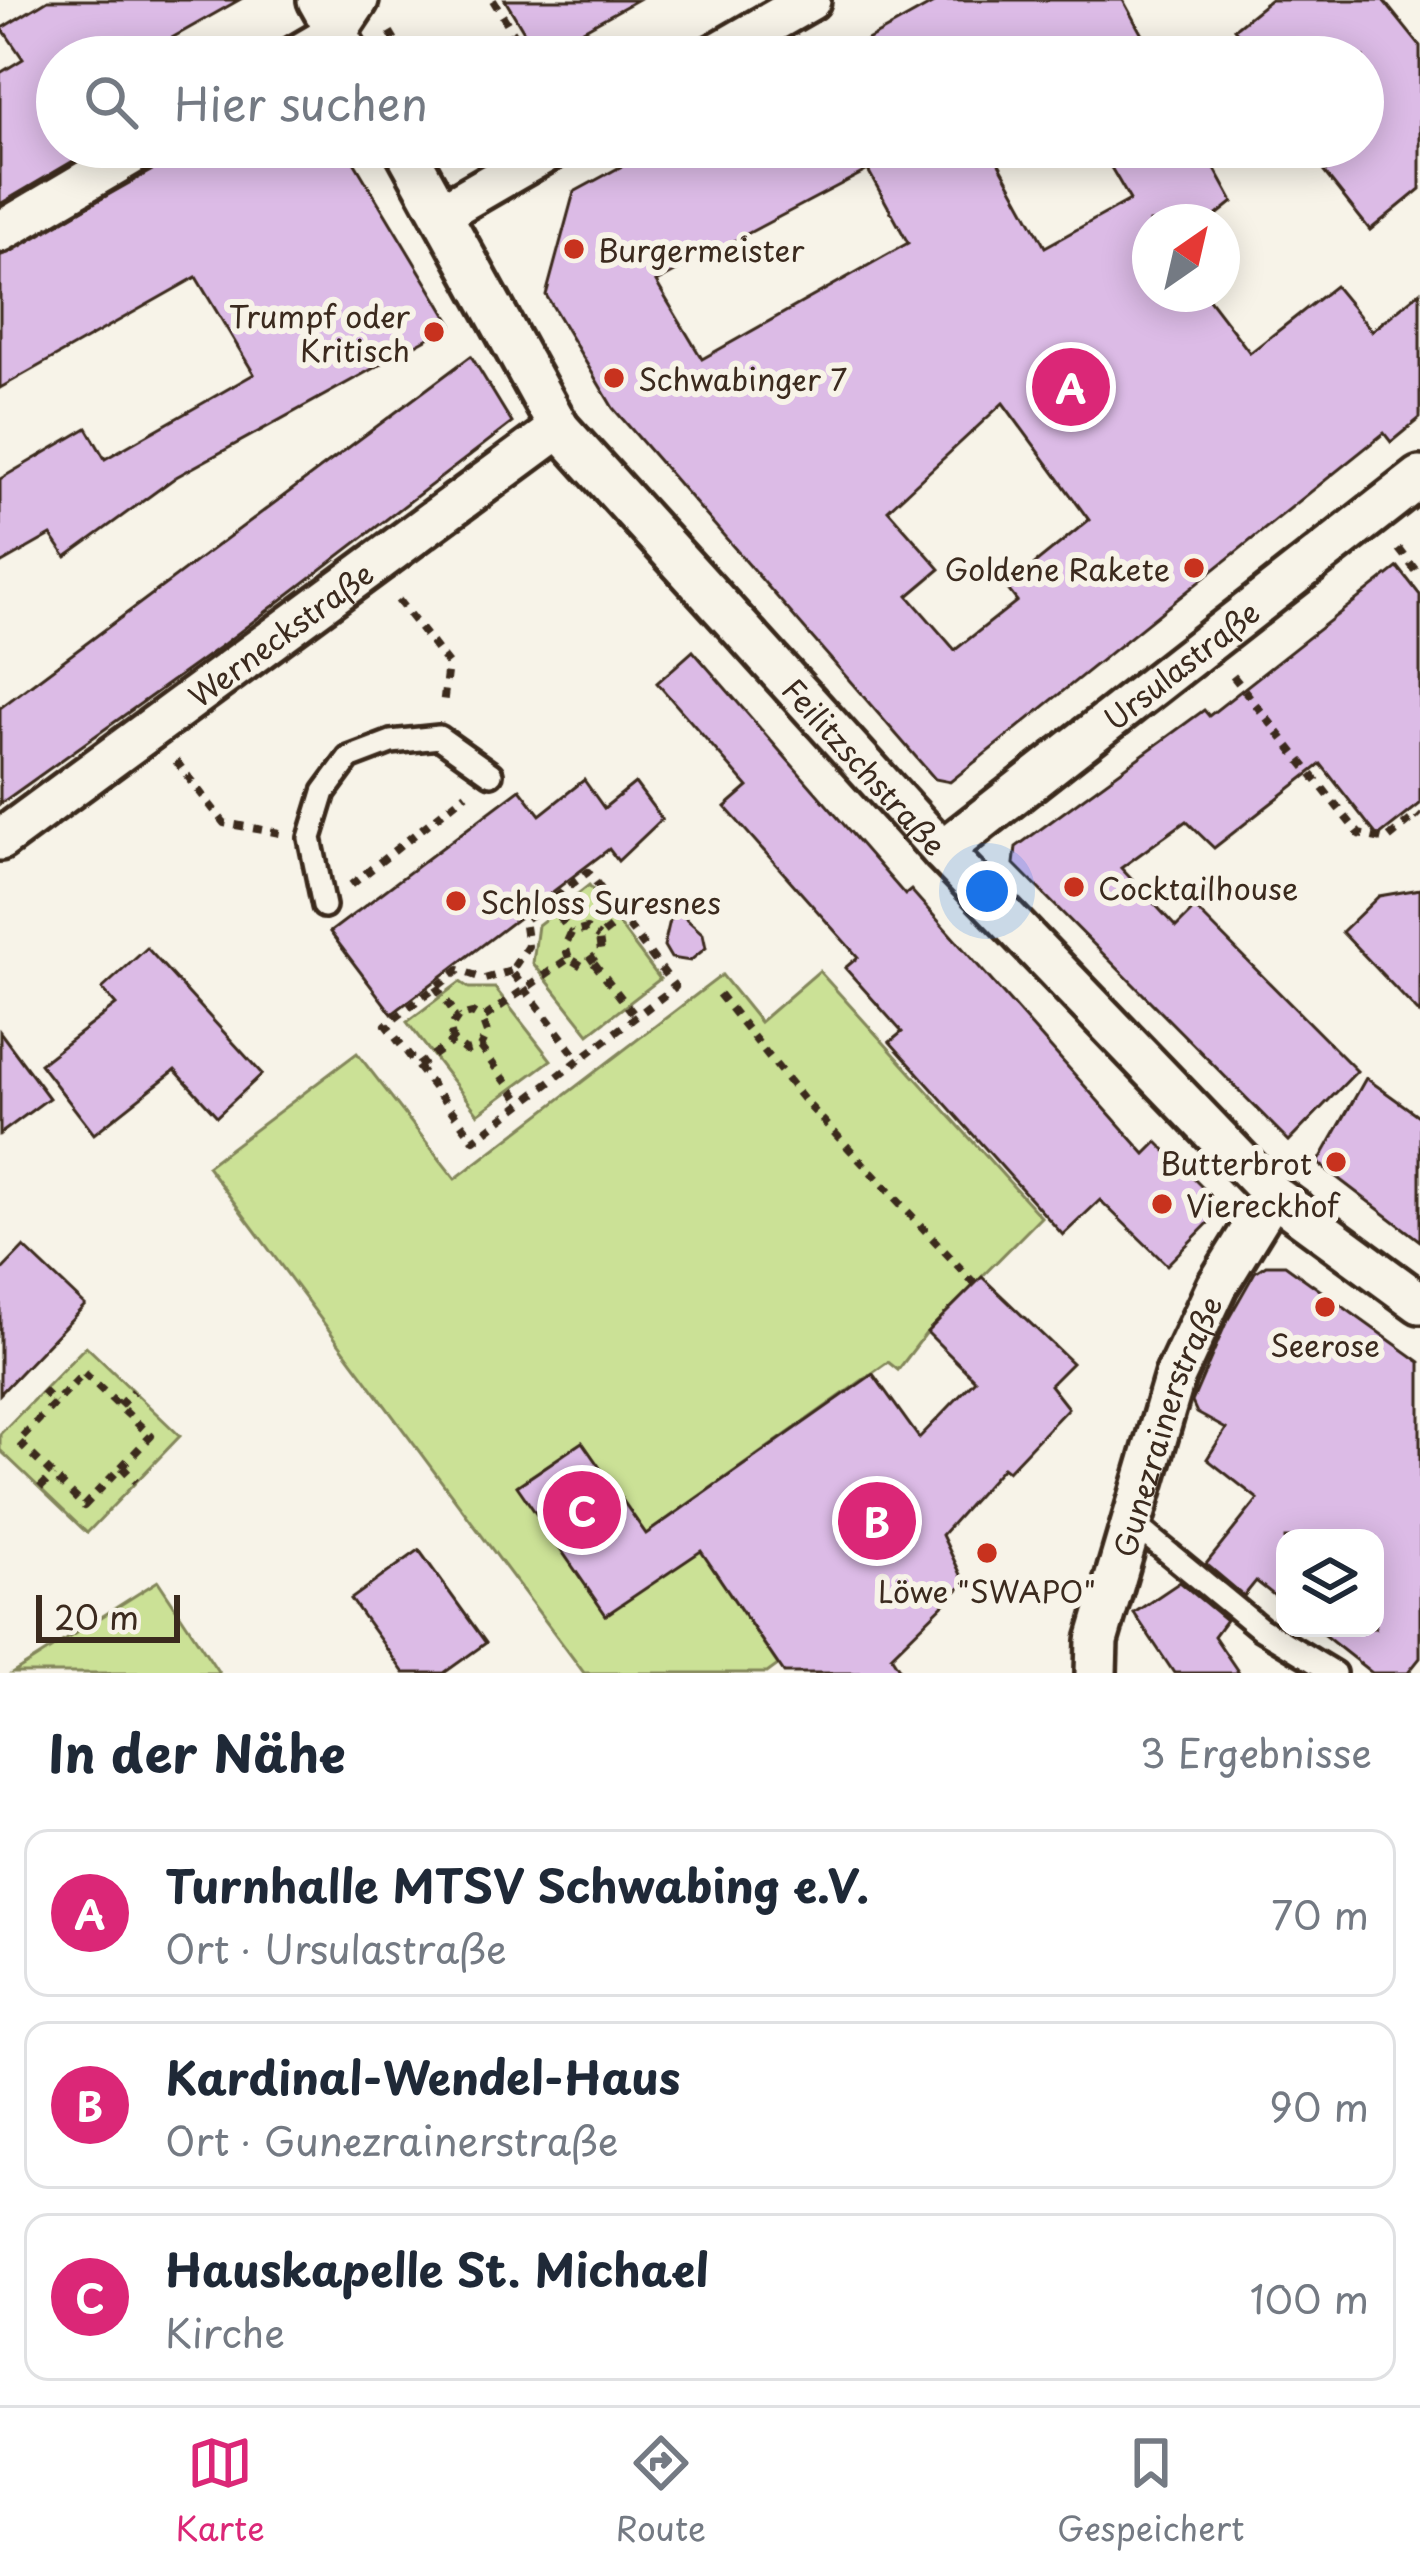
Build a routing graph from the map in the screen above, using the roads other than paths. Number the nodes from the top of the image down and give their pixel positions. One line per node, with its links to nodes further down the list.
1 (810, 0): 2 (street)
2 (747, 36)
3 (108, 168): 7 (street)
4 (417, 168): 6 (street, Feilitzschstraße)
5 (519, 168): 6 (street)
6 (443, 212): 8 (street, Feilitzschstraße)
7 (0, 232)
8 (559, 428): 11 (street, Werneckstraße); 12 (street, Feilitzschstraße)
9 (1420, 477): 12 (street, Ursulastraße)
10 (491, 774): 13 (lane)
11 (0, 840)
12 (942, 851): 14 (street, Feilitzschstraße)
13 (324, 906)
14 (1273, 1196): 15 (street, Feilitzschstraße); 16 (street, Gunezrainerstraße)
15 (1420, 1303)
16 (1130, 1522): 17 (street, Gunezrainerstraße); 18 (lane)
17 (1096, 1673)
18 (1334, 1673)

